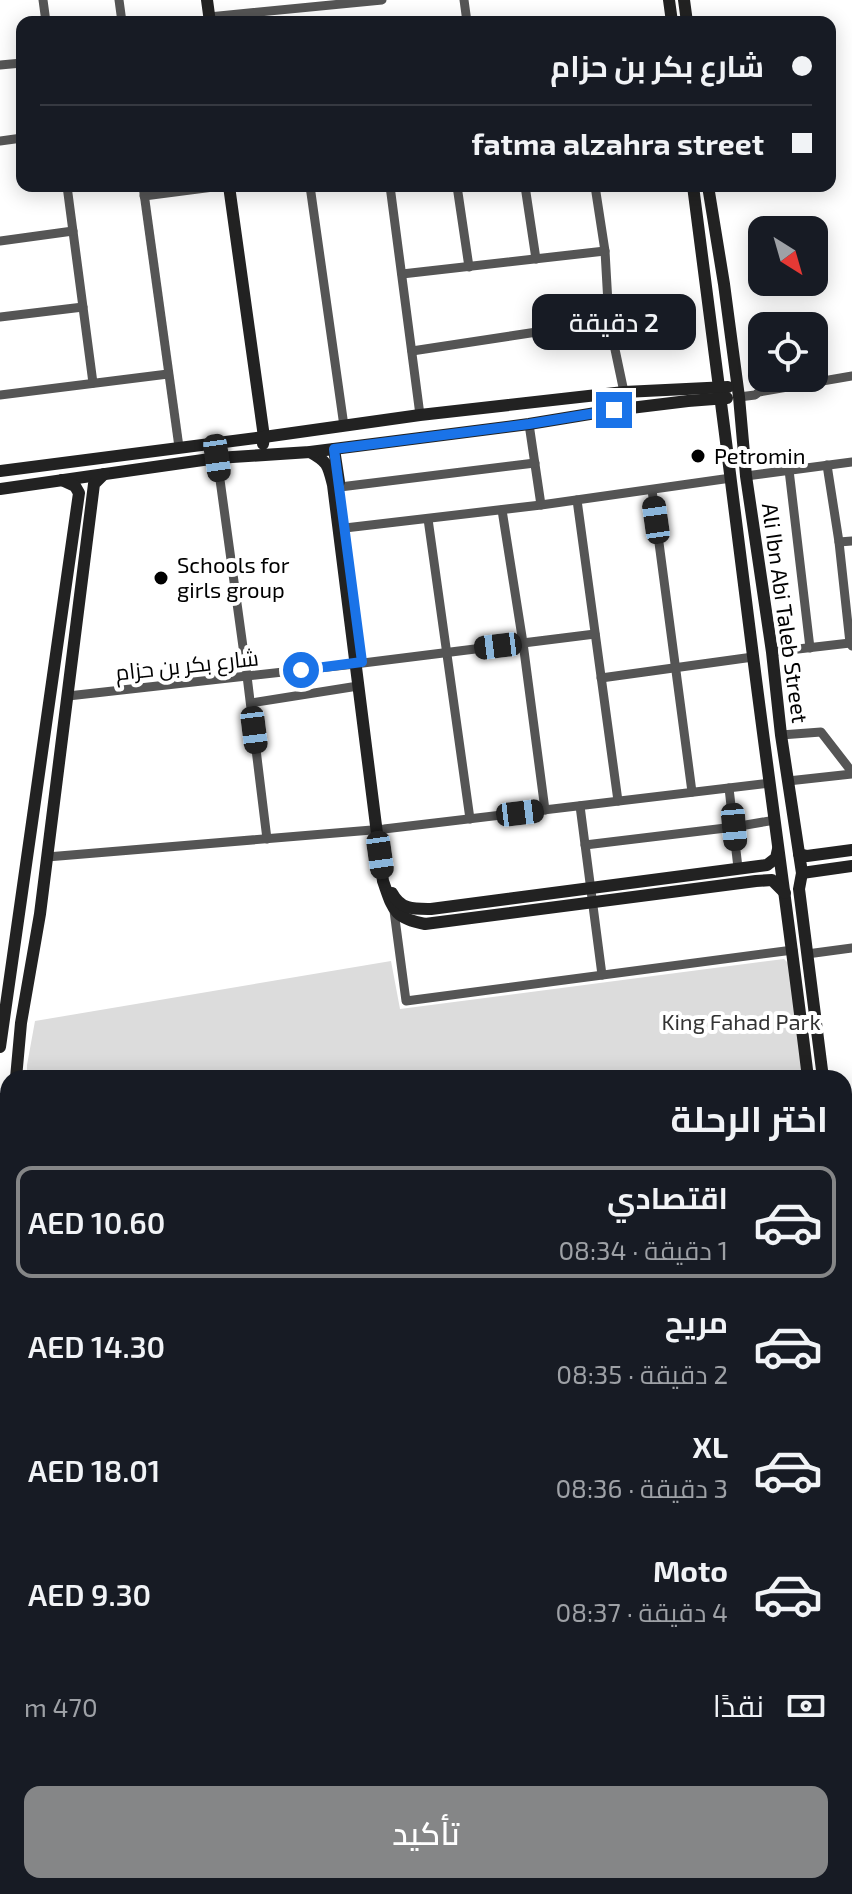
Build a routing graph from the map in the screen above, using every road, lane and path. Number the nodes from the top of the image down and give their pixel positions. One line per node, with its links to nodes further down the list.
1 (382, 0): 2 (street)
2 (367, 1): 3 (street)
3 (290, 5): 4 (street)
4 (231, 16)
5 (68, 192): 15 (street)
6 (144, 192): 25 (street)
7 (230, 192): 36 (street)
8 (311, 192): 35 (street)
9 (391, 192): 20 (street)
10 (458, 192): 19 (street)
11 (526, 192): 18 (street)
12 (596, 192): 17 (street)
13 (694, 192): 29 (street)
14 (709, 192): 30 (street, Ali Ibn Abi Taleb Street)
15 (73, 231): 16 (street); 21 (street)
16 (0, 241)
17 (605, 251): 18 (street); 23 (street)
18 (536, 259): 19 (street)
19 (469, 267): 20 (street)
20 (402, 274): 24 (street)
21 (83, 307): 22 (street); 27 (street)
22 (0, 317)
23 (609, 321): 24 (street); 28 (street)
24 (412, 351): 33 (street)
25 (168, 374): 27 (street); 37 (street)
26 (852, 376): 30 (street)
27 (93, 383): 31 (street)
28 (624, 392): 29 (street); 32 (street); 33 (street)
29 (721, 392): 30 (street); 32 (street); 49 (street)
30 (738, 393): 48 (street, Ali Ibn Abi Taleb Street)
31 (0, 395)
32 (614, 410): 34 (street)
33 (420, 415): 35 (street)
34 (529, 424): 38 (street); 43 (street)
35 (344, 426): 36 (street)
36 (264, 437): 37 (street); 40 (street)
37 (179, 447): 46 (street)
38 (334, 449): 39 (street); 51 (street)
39 (310, 452): 40 (street); 68 (street)
40 (240, 457): 41 (street)
41 (217, 458): 47 (street); 70 (street)
42 (852, 462): 44 (street)
43 (535, 463): 51 (street); 55 (street)
44 (827, 465): 45 (street); 60 (street)
45 (789, 470): 48 (street); 64 (street)
46 (0, 471)
47 (104, 474): 50 (street); 73 (street)
48 (746, 476): 66 (street, Ali Ibn Abi Taleb Street)
49 (731, 478): 53 (street); 67 (street)
50 (62, 480): 52 (street); 105 (street)
51 (340, 487): 58 (street)
52 (0, 489)
53 (652, 490): 54 (street); 69 (street)
54 (577, 500): 55 (street); 61 (street)
55 (541, 505): 56 (street)
56 (502, 510): 57 (street); 62 (street)
57 (428, 519): 58 (street); 65 (street)
58 (345, 528): 68 (street)
59 (852, 541): 60 (street)
60 (839, 542): 63 (street)
61 (595, 634): 62 (street, شارع بكر بن حزام); 71 (street)
62 (523, 643): 65 (street, شارع بكر بن حزام); 83 (street)
63 (851, 645): 64 (street)
64 (810, 648): 66 (street)
65 (447, 652): 68 (street, شارع بكر بن حزام); 84 (street)
66 (772, 652): 75 (street, Ali Ibn Abi Taleb Street)
67 (753, 657): 69 (street); 78 (street)
68 (359, 663): 70 (street, شارع بكر بن حزام); 72 (street); 87 (street)
69 (675, 668): 71 (street); 80 (street)
70 (247, 676): 73 (street, شارع بكر بن حزام); 74 (street)
71 (601, 678): 81 (street)
72 (358, 686): 74 (street); 87 (street)
73 (68, 696): 93 (street)
74 (251, 703): 88 (street)
75 (781, 735): 76 (street); 77 (street, Ali Ibn Abi Taleb Street)
76 (852, 773): 77 (street)
77 (788, 781): 92 (street, Ali Ibn Abi Taleb Street)
78 (770, 783): 79 (street); 85 (street)
79 (729, 788): 80 (street); 86 (street)
80 (692, 792): 81 (street)
81 (618, 801): 82 (street)
82 (580, 806): 83 (street); 89 (street)
83 (545, 810): 84 (street)
84 (470, 819): 87 (street)
85 (775, 820): 86 (street); 90 (street)
86 (734, 827): 89 (street); 95 (street)
87 (380, 829): 88 (street); 97 (street); 100 (street)
88 (267, 839): 93 (street)
89 (585, 845): 97 (street)
90 (779, 846): 95 (street); 98 (street)
91 (852, 850): 92 (street)
92 (799, 854): 96 (street, Ali Ibn Abi Taleb Street)
93 (47, 857): 106 (street)
94 (852, 866): 96 (street)
95 (738, 868): 97 (street)
96 (802, 873): 103 (street)
97 (591, 888): 99 (street)
98 (786, 894): 99 (street); 102 (street)
99 (592, 902): 100 (street); 104 (street)
100 (394, 911): 104 (street)
101 (852, 948): 103 (street)
102 (793, 950): 104 (street); 107 (street)
103 (807, 954): 108 (street)
104 (602, 975)
105 (0, 1047)
106 (17, 1070)
107 (807, 1070)
108 (822, 1070)

